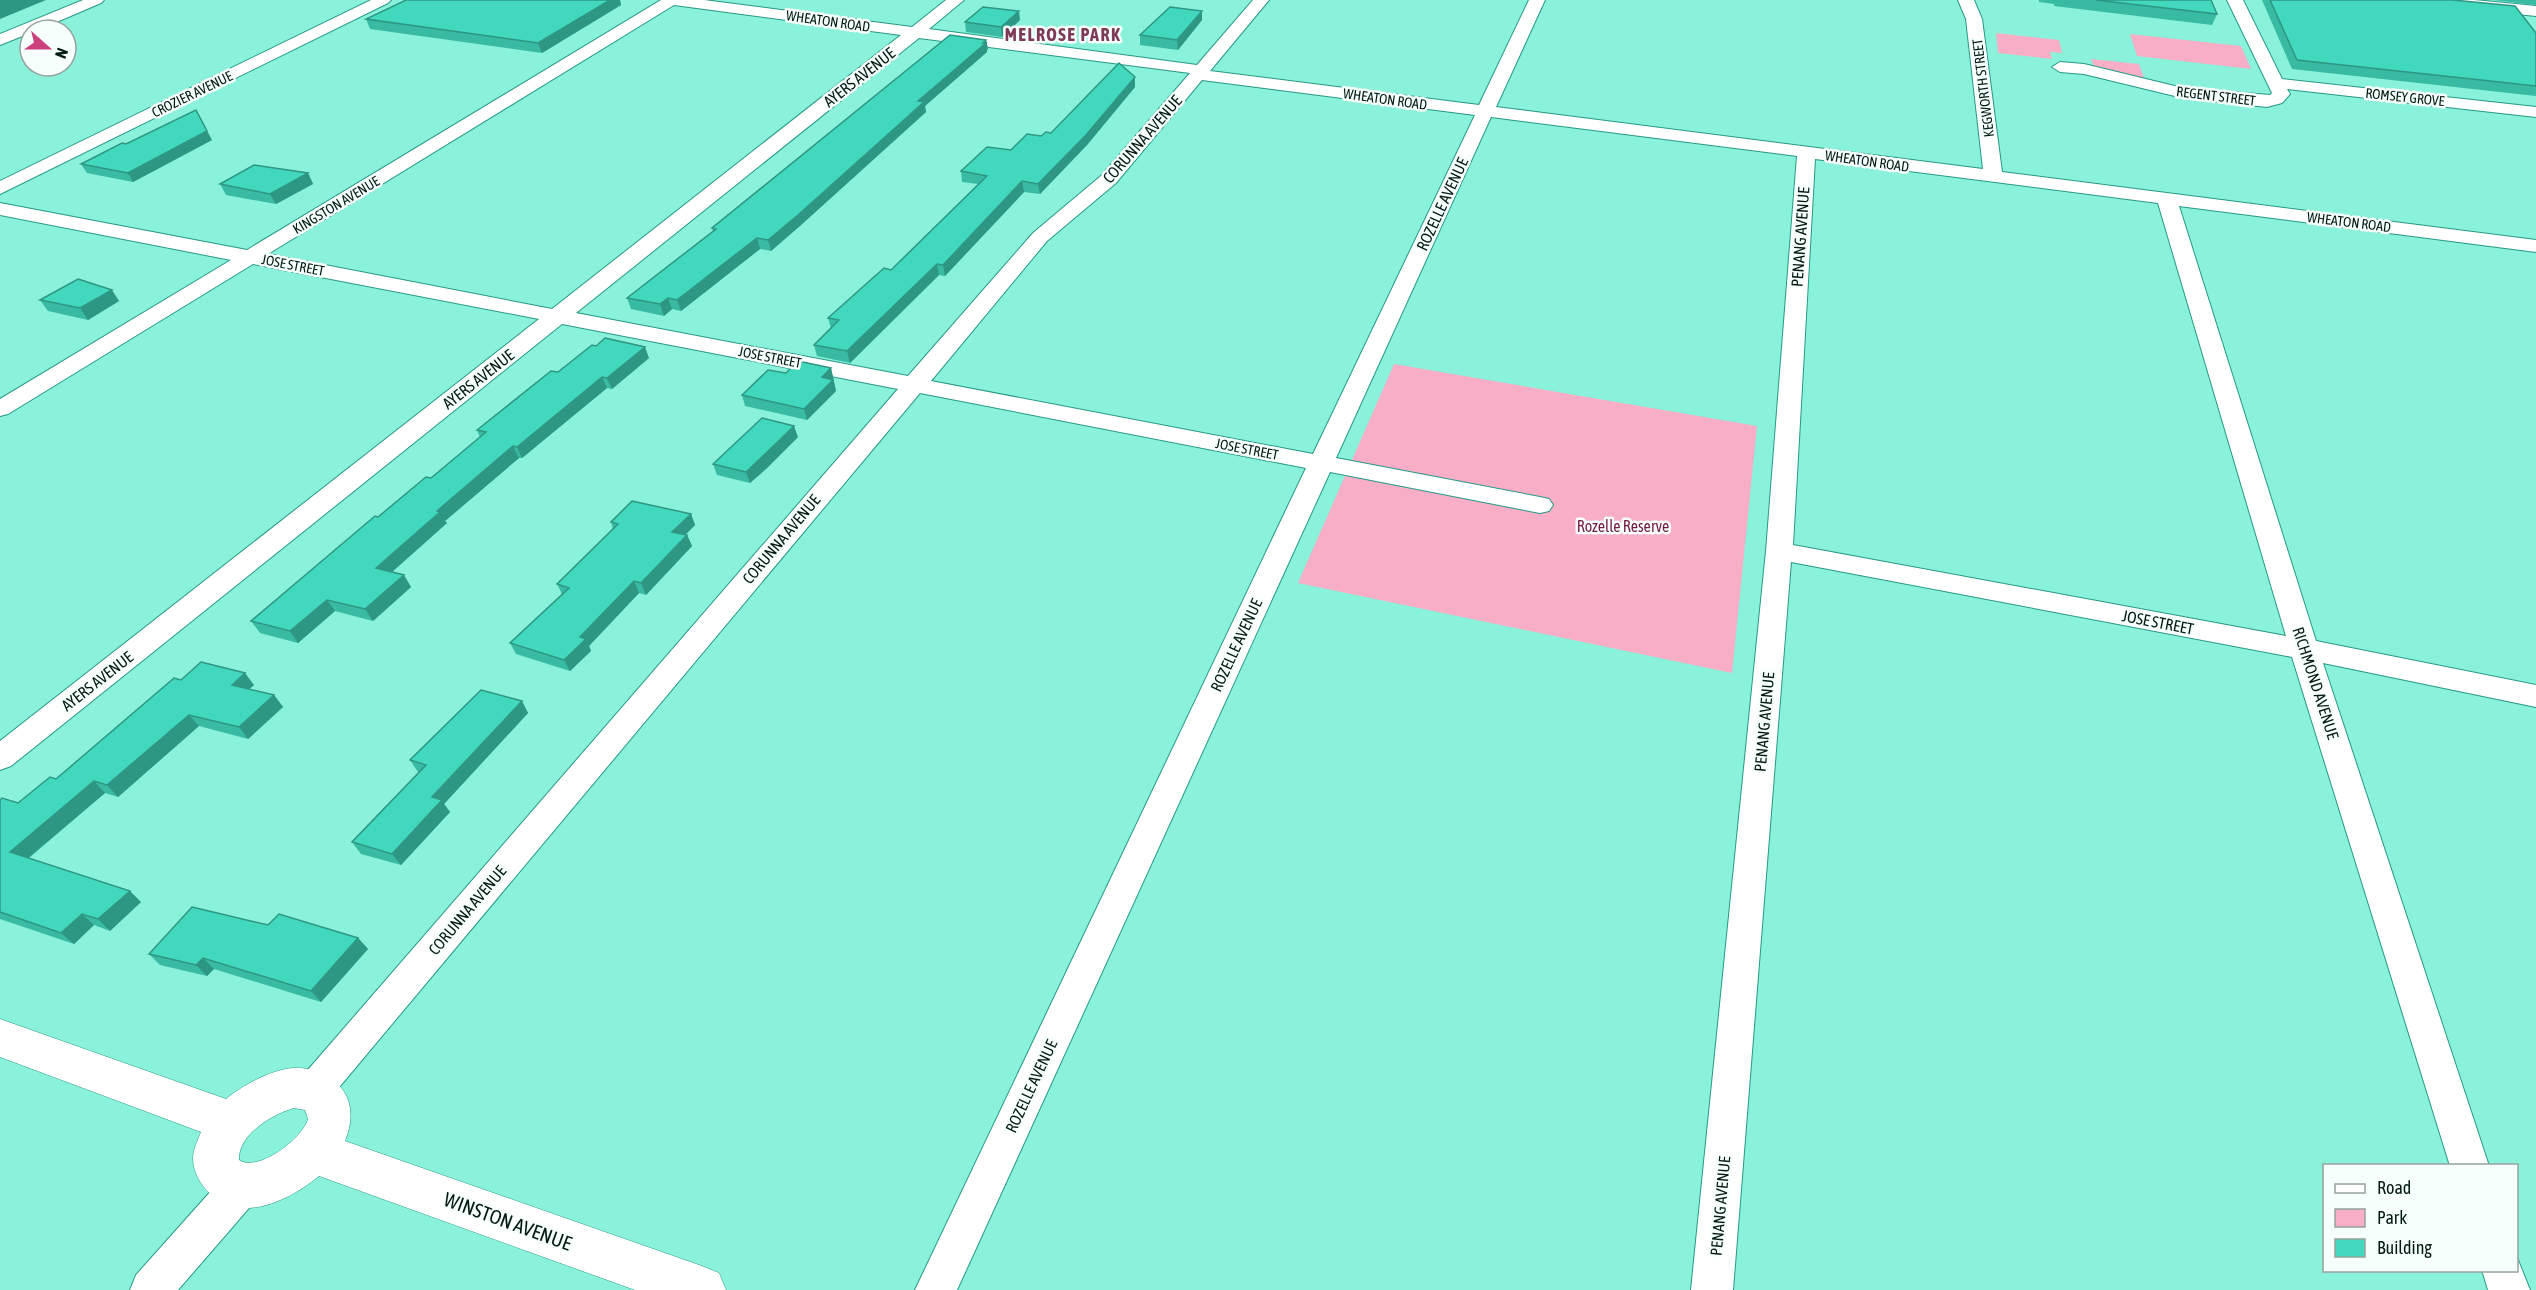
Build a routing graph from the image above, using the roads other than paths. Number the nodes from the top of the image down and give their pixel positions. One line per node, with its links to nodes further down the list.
1 (96, 0): 12 (street)
2 (383, 0): 20 (street, CROZIER AVENUE)
3 (671, 0): 11 (street, WHEATON ROAD); 24 (street, KINGSTON AVENUE)
4 (956, 0): 11 (street, AYERS AVENUE)
5 (1261, 0): 14 (street, CORUNNA AVENUE)
6 (1537, 0): 16 (street, ROZELLE AVENUE)
7 (1966, 0): 19 (street, KEGWORTH STREET)
8 (2235, 0): 15 (street, REGENT STREET)
9 (2430, 0): 10 (street)
10 (2536, 11)
11 (915, 33): 14 (street, WHEATON ROAD); 25 (street, AYERS AVENUE)
12 (0, 40)
13 (2060, 67): 15 (street, REGENT STREET)
14 (1200, 72): 16 (street, WHEATON ROAD); 26 (street, CORUNNA AVENUE)
15 (2275, 83): 17 (street, ROMSEY GROVE)
16 (1485, 112): 18 (street, WHEATON ROAD); 28 (street, ROZELLE AVENUE)
17 (2536, 112)
18 (1806, 153): 19 (street, WHEATON ROAD); 30 (street, PENANG AVENUE)
19 (1994, 178): 21 (street, WHEATON ROAD)
20 (0, 188)
21 (2167, 200): 23 (street, WHEATON ROAD); 31 (street, RICHMOND AVENUE)
22 (0, 209): 24 (street, JOSE STREET)
23 (2536, 246)
24 (249, 257): 25 (street, JOSE STREET); 27 (street, KINGSTON AVENUE)
25 (557, 316): 26 (street, JOSE STREET); 33 (street, AYERS AVENUE)
26 (912, 384): 28 (street, JOSE STREET); 35 (street, CORUNNA AVENUE)
27 (0, 409)
28 (1321, 463): 29 (street, JOSE STREET); 43 (street, ROZELLE AVENUE)
29 (1540, 505)
30 (1779, 550): 31 (street, JOSE STREET); 44 (street, PENANG AVENUE)
31 (2304, 649): 32 (street, JOSE STREET); 38 (street, RICHMOND AVENUE)
32 (2536, 696)
33 (0, 758)
34 (0, 1038): 36 (street)
35 (313, 1091): 36 (street); 37 (street)
36 (232, 1122): 39 (street)
37 (314, 1152): 39 (street); 42 (street, WINSTON AVENUE)
38 (2469, 1164)
39 (242, 1186): 41 (street)
40 (2504, 1272): 45 (street)
41 (151, 1290)
42 (702, 1290)
43 (936, 1290)
44 (1712, 1290)
45 (2510, 1290)

